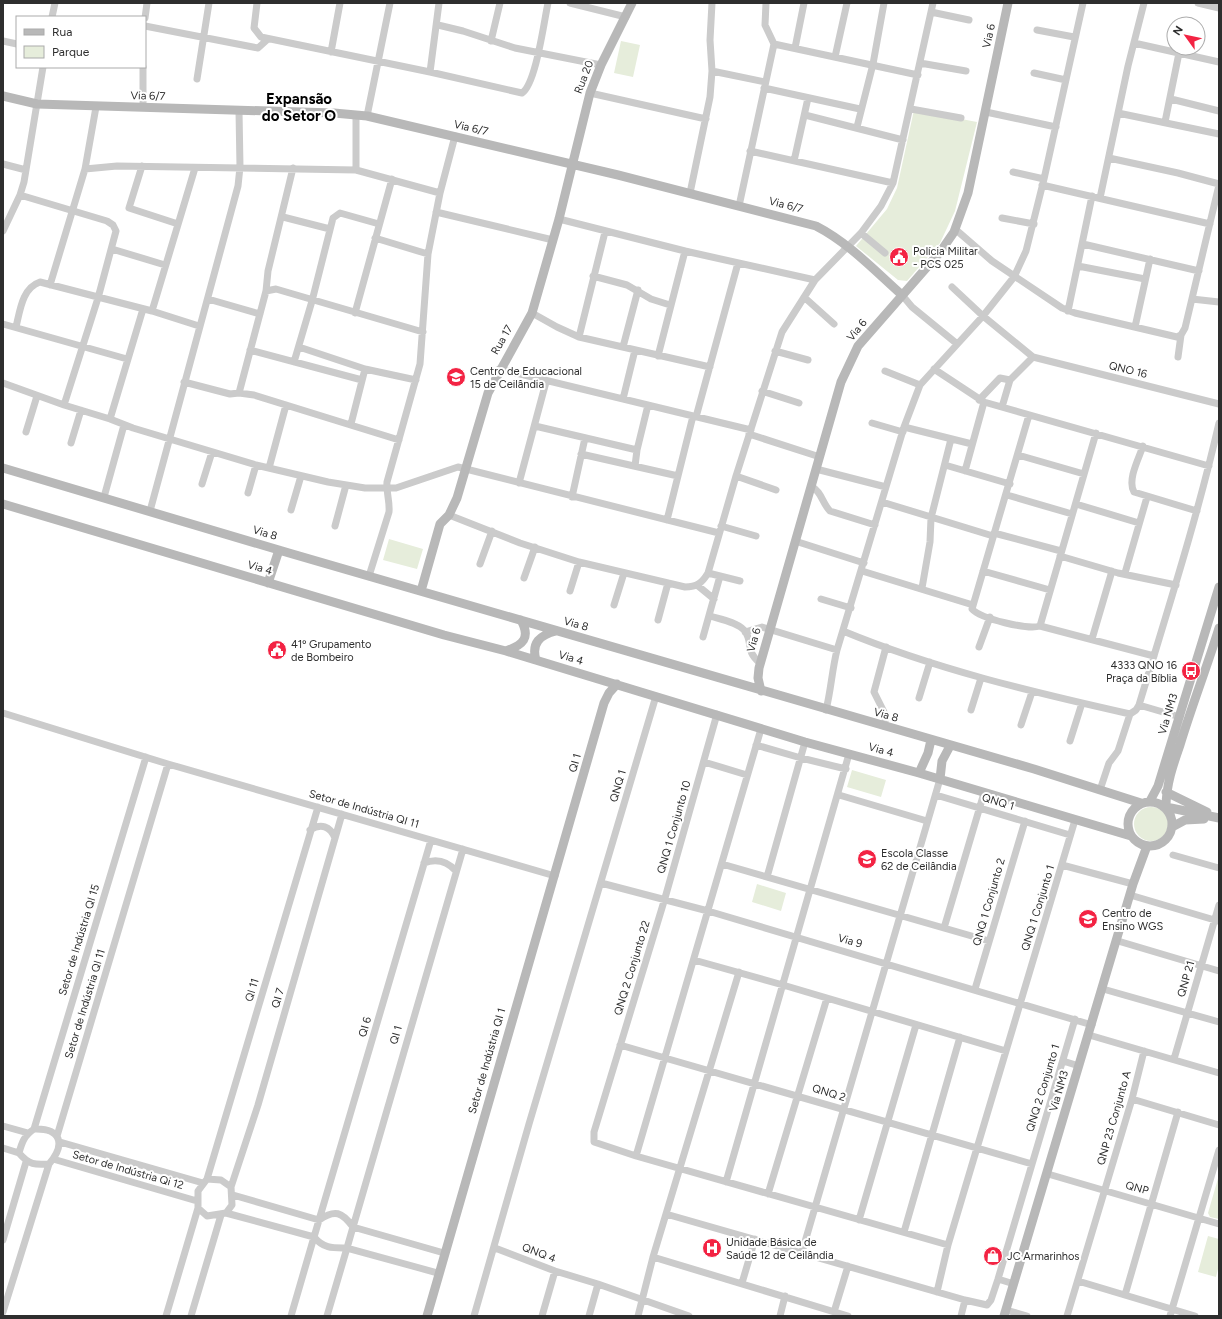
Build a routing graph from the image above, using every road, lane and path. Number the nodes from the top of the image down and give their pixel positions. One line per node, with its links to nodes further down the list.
1 (54, 3): 24 (street)
2 (146, 3): 25 (street)
3 (209, 3): 31 (street)
4 (257, 3): 33 (street)
5 (340, 3): 41 (street)
6 (390, 3): 46 (street)
7 (439, 3): 28 (street)
8 (500, 3): 35 (street)
9 (548, 3): 42 (street)
10 (632, 3): 26 (main road, Rua 20)
11 (712, 3): 53 (street)
12 (766, 3): 38 (street)
13 (804, 3): 39 (street)
14 (847, 3): 45 (street)
15 (884, 3): 49 (street)
16 (932, 3): 23 (street)
17 (1008, 3): 72 (main road, Via 6)
18 (1083, 3): 32 (street)
19 (1144, 3): 36 (street)
20 (1198, 3): 22 (street)
21 (574, 4): 26 (street)
22 (1217, 6)
23 (931, 12): 27 (street); 48 (street)
24 (52, 16)
25 (145, 16)
26 (626, 17): 50 (main road, Rua 20)
27 (969, 20)
28 (438, 25): 35 (street); 55 (street)
29 (146, 26): 31 (street)
30 (1037, 30): 32 (street)
31 (202, 37): 33 (street); 58 (street)
32 (1074, 37): 59 (street)
33 (268, 39): 41 (street)
34 (3, 41): 37 (street)
35 (491, 41): 42 (street)
36 (1134, 43): 40 (street); 73 (street)
37 (16, 44)
38 (774, 44): 39 (street); 60 (street)
39 (795, 48): 45 (street)
40 (1166, 50)
41 (331, 52): 46 (street)
42 (538, 52): 50 (street); 55 (street)
43 (1178, 56): 64 (street)
44 (1192, 56): 47 (street)
45 (835, 57): 49 (street)
46 (379, 62): 55 (street); 76 (street)
47 (1219, 62)
48 (920, 63): 54 (street); 57 (street)
49 (872, 64): 57 (street); 68 (street)
50 (601, 65): 61 (main road, Rua 20)
51 (43, 68): 65 (street)
52 (144, 68): 67 (street)
53 (712, 71): 60 (street); 77 (street)
54 (966, 71)
55 (430, 72)
56 (1034, 73): 59 (street)
57 (918, 75): 69 (street)
58 (196, 80)
59 (1066, 80): 81 (street)
60 (764, 85): 63 (street); 85 (street)
61 (590, 93): 77 (street); 89 (main road, Rua 20)
62 (3, 96): 65 (main road, Via 6/7)
63 (808, 98): 68 (street); 75 (street)
64 (1171, 99): 71 (street); 79 (street)
65 (37, 104): 66 (main road, Via 6/7); 95 (street)
66 (96, 107): 67 (main road, Via 6/7); 94 (street)
67 (143, 108): 70 (main road, Via 6/7)
68 (860, 109): 80 (street)
69 (911, 109): 78 (street); 84 (street)
70 (239, 110): 74 (main road, Via 6/7); 91 (street)
71 (1219, 111)
72 (986, 112): 81 (street); 117 (main road, Via 6)
73 (1118, 113): 79 (street); 86 (street)
74 (356, 114): 76 (main road, Via 6/7); 96 (street)
75 (805, 115): 80 (street); 87 (street)
76 (367, 116): 83 (main road, Via 6/7)
77 (706, 118): 103 (street)
78 (961, 118)
79 (1165, 122): 82 (street)
80 (857, 127): 84 (street)
81 (1056, 127): 99 (street)
82 (1219, 134)
83 (455, 136): 89 (main road, Via 6/7); 102 (street)
84 (903, 140): 100 (street)
85 (750, 151): 87 (street); 107 (street)
86 (1109, 158): 101 (street); 106 (street)
87 (794, 161): 100 (street)
88 (3, 164): 95 (street)
89 (571, 164): 103 (main road, Via 6/7); 112 (main road, Rua 17)
90 (142, 166): 92 (street); 94 (street); 113 (street)
91 (240, 167): 92 (street); 93 (street); 147 (street)
92 (195, 168): 113 (street)
93 (293, 168): 96 (street); 110 (street)
94 (85, 169): 108 (street)
95 (26, 170): 104 (street)
96 (356, 170): 98 (street)
97 (1013, 172): 99 (street)
98 (392, 179): 102 (street); 114 (street)
99 (1043, 182): 105 (street); 115 (street)
100 (893, 183): 121 (street)
101 (1219, 184): 116 (street)
102 (440, 193): 109 (street)
103 (690, 193): 107 (main road, Via 6/7)
104 (20, 195): 108 (street); 119 (street)
105 (1092, 196): 106 (street); 124 (street)
106 (1100, 198): 116 (street)
107 (739, 206): 125 (main road, Via 6/7)
108 (72, 211): 126 (street); 139 (street)
109 (436, 212): 123 (street); 129 (street)
110 (283, 217): 118 (street); 142 (street)
111 (1002, 218): 115 (street)
112 (559, 219): 120 (street); 123 (main road, Rua 17)
113 (178, 224): 132 (street)
114 (379, 224): 118 (street); 122 (street)
115 (1034, 224): 136 (street)
116 (1210, 224): 134 (street)
117 (955, 229): 136 (street); 143 (main road, Via 6)
118 (330, 230): 148 (street)
119 (3, 231)
120 (605, 232): 127 (street); 135 (street)
121 (861, 233): 125 (street); 128 (street)
122 (375, 238): 129 (street); 154 (street)
123 (553, 240): 155 (main road, Rua 17)
124 (1083, 244): 130 (street); 133 (street)
125 (848, 246): 138 (street); 143 (main road, Via 6/7)
126 (112, 249): 132 (street); 145 (street)
127 (685, 251): 131 (street); 150 (street)
128 (885, 253)
129 (428, 254): 163 (street)
130 (1150, 259): 134 (street); 137 (street)
131 (738, 263): 138 (street); 179 (street)
132 (165, 265): 152 (street)
133 (1078, 266): 137 (street); 153 (street)
134 (1199, 271): 146 (street)
135 (593, 276): 141 (street); 165 (street)
136 (1014, 277): 153 (street); 157 (street)
137 (1145, 279): 162 (street)
138 (815, 280): 144 (street)
139 (50, 284): 145 (street); 161 (street)
140 (952, 287): 157 (street, QNO 16)
141 (638, 290): 150 (street); 169 (street)
142 (266, 291): 148 (street); 156 (street)
143 (902, 295): 166 (street); 226 (main road, Via 6)
144 (804, 297): 159 (street); 172 (street)
145 (98, 298): 151 (street); 167 (street)
146 (1192, 299): 149 (street); 164 (street)
147 (208, 300): 156 (street); 160 (street)
148 (312, 301): 154 (street); 168 (street)
149 (1219, 302)
150 (670, 305): 173 (street)
151 (142, 309): 152 (street); 176 (street)
152 (152, 311): 160 (street)
153 (1068, 311): 162 (street)
154 (355, 313): 163 (street)
155 (532, 313): 165 (street); 181 (main road, Rua 17)
156 (260, 314): 170 (street)
157 (983, 316): 166 (street); 174 (street, QNO 16)
158 (3, 324): 161 (street)
159 (834, 324)
160 (199, 326): 187 (street)
161 (16, 327): 167 (street)
162 (1135, 327): 164 (street)
163 (423, 332): 185 (street)
164 (1182, 335): 175 (street)
165 (579, 337): 169 (street)
166 (956, 343): 182 (street)
167 (81, 346): 176 (street); 198 (street)
168 (299, 347): 178 (street); 180 (street)
169 (623, 347): 171 (street)
170 (250, 350): 178 (street); 192 (street)
171 (635, 350): 173 (street); 194 (street)
172 (775, 350): 177 (street); 191 (street)
173 (658, 356): 179 (street)
174 (1033, 357): 186 (street); 197 (street, QNO 16)
175 (1178, 357)
176 (127, 359): 205 (street)
177 (808, 360)
178 (294, 362): 184 (street)
179 (710, 367): 204 (street)
180 (365, 369): 184 (street); 185 (street)
181 (499, 369): 188 (street); 233 (main road, Rua 17)
182 (934, 369): 190 (street); 195 (street)
183 (885, 371): 190 (street)
184 (362, 380): 208 (street)
185 (416, 380): 218 (street)
186 (1010, 380): 195 (street); 201 (street)
187 (184, 382): 192 (street); 215 (street)
188 (546, 382): 194 (street); 210 (street)
189 (3, 383): 193 (street)
190 (920, 385): 211 (street)
191 (762, 391): 196 (street); 213 (street)
192 (239, 393): 199 (street)
193 (37, 396): 198 (street); 212 (street)
194 (623, 400): 200 (street)
195 (982, 401): 201 (street); 220 (street)
196 (799, 403)
197 (1219, 404)
198 (64, 405): 202 (street)
199 (286, 405): 208 (street); 231 (street)
200 (648, 405): 204 (street); 222 (street)
201 (1002, 407): 203 (street)
202 (81, 410): 205 (street); 219 (street)
203 (1029, 415): 214 (street); 225 (street)
204 (695, 416): 213 (street); 238 (street)
205 (110, 419): 209 (street)
206 (872, 423): 211 (street)
207 (1219, 423): 230 (street)
208 (351, 424): 218 (street)
209 (124, 425): 215 (street); 250 (street)
210 (535, 426): 216 (street); 240 (street)
211 (904, 430): 217 (street); 245 (street)
212 (26, 432)
213 (750, 432): 226 (street); 239 (street)
214 (1096, 433): 221 (street); 236 (street)
215 (168, 438): 223 (street); 257 (street)
216 (585, 438): 222 (street); 224 (street)
217 (951, 439): 220 (street); 227 (street)
218 (400, 440): 246 (street)
219 (71, 443)
220 (972, 444): 235 (street)
221 (1143, 446): 230 (street); 252 (street)
222 (637, 450): 229 (street)
223 (212, 452): 228 (street); 241 (street)
224 (581, 454): 229 (street); 251 (street)
225 (1018, 455): 236 (street); 242 (street)
226 (820, 457): 234 (main road, Via 6)
227 (945, 465): 235 (street); 261 (street)
228 (256, 466): 231 (street); 248 (street)
229 (634, 466): 238 (street)
230 (1209, 466): 258 (street)
231 (268, 468): 237 (street)
232 (4, 469): 250 (main road, Via 8)
233 (466, 469): 240 (street); 246 (street); 260 (main road, Rua 17)
234 (816, 469): 244 (main road, Via 6); 245 (street)
235 (965, 471): 242 (street)
236 (1084, 474): 255 (street)
237 (301, 476): 243 (street); 256 (street)
238 (678, 476): 262 (street)
239 (736, 476): 247 (street); 266 (street)
240 (519, 483): 251 (street)
241 (202, 484)
242 (1010, 484): 249 (street)
243 (346, 485): 246 (street); 265 (street)
244 (811, 486): 264 (street); 270 (main road, Via 6)
245 (886, 487): 253 (street)
246 (386, 489): 282 (street)
247 (776, 490)
248 (248, 493)
249 (1006, 494): 259 (street); 268 (street)
250 (104, 497): 257 (main road, Via 8)
251 (572, 497): 262 (street)
252 (1147, 497): 258 (street); 263 (street)
253 (882, 502): 261 (street); 264 (street)
254 (3, 504): 286 (main road, Via 4)
255 (1076, 504): 259 (street); 263 (street)
256 (291, 510)
257 (150, 511): 272 (main road, Via 8)
258 (1197, 511): 289 (street)
259 (1072, 514): 273 (street)
260 (449, 515): 267 (street); 293 (main road, Rua 17)
261 (931, 518): 268 (street); 291 (street)
262 (668, 520): 266 (street)
263 (1139, 523): 279 (street)
264 (875, 524): 276 (street)
265 (335, 526)
266 (720, 530): 269 (street); 281 (street)
267 (492, 531): 271 (street); 275 (street)
268 (994, 534): 273 (street); 277 (street)
269 (756, 536)
270 (795, 541): 276 (street); 306 (main road, Via 6)
271 (535, 547): 274 (street); 284 (street)
272 (279, 550): 282 (main road, Via 8); 286 (main road)
273 (1060, 554): 278 (street); 292 (street)
274 (579, 562): 280 (street); 294 (street)
275 (480, 564)
276 (863, 567): 291 (street); 299 (street)
277 (983, 571): 292 (street); 298 (street)
278 (1112, 571): 279 (street); 311 (street)
279 (1125, 572): 289 (street)
280 (624, 573): 287 (street); 297 (street)
281 (708, 573): 283 (street); 288 (street)
282 (369, 576): 293 (main road, Via 8)
283 (720, 576): 285 (street); 295 (street)
284 (524, 578)
285 (740, 581)
286 (268, 583): 315 (main road, Via 4)
287 (668, 583): 288 (street); 303 (street)
288 (697, 585): 295 (street)
289 (1176, 585): 316 (street)
290 (1219, 587): 336 (main road, Via NM3)
291 (922, 588): 298 (street)
292 (1050, 590): 304 (street)
293 (421, 591): 302 (main road, Via 8)
294 (570, 591)
295 (714, 599): 300 (street)
296 (821, 599): 299 (street)
297 (614, 605)
298 (973, 605): 301 (street)
299 (851, 608): 308 (street)
300 (710, 616): 309 (street); 310 (street)
301 (990, 617): 304 (street); 313 (street)
302 (522, 620): 307 (main road, Via 8); 315 (main road)
303 (658, 620)
304 (1040, 626): 311 (street)
305 (1219, 628): 356 (main road, Via NM3)
306 (770, 629): 309 (street); 314 (street); 319 (main road, Via 6)
307 (556, 631): 317 (main road); 323 (main road, Via 8)
308 (842, 631): 312 (street); 314 (street)
309 (746, 632): 319 (street)
310 (703, 637)
311 (1092, 639): 316 (street)
312 (886, 646): 318 (street); 338 (street)
313 (979, 647)
314 (837, 650): 331 (street)
315 (506, 651): 317 (main road, Via 4)
316 (1154, 656): 330 (street)
317 (536, 660): 321 (main road, Via 4)
318 (930, 662): 320 (street); 327 (street)
319 (759, 665): 323 (main road); 324 (main road, Via 6)
320 (981, 678): 325 (street); 332 (street)
321 (602, 680): 322 (main road, Via 4); 328 (main road, QI 1)
322 (617, 684): 326 (main road, Via 4); 328 (main road, QI 1)
323 (743, 686): 324 (main road, Via 8)
324 (761, 690): 331 (main road, Via 8)
325 (1032, 692): 329 (street); 337 (street)
326 (656, 696): 334 (main road, Via 4); 384 (street, QNQ 1)
327 (919, 698)
328 (604, 703): 382 (main road, QI 1)
329 (1082, 703): 335 (street); 341 (street)
330 (1139, 706): 335 (street); 336 (street)
331 (826, 710): 338 (main road, Via 8)
332 (971, 710)
333 (3, 713): 346 (street, Setor de Indústria QI 11)
334 (717, 714): 339 (main road, Via 4); 348 (street)
335 (1130, 714): 354 (street)
336 (1180, 717): 359 (main road, Via NM3)
337 (1021, 725)
338 (884, 726): 340 (main road, Via 8)
339 (761, 729): 342 (main road, Via 4); 343 (street)
340 (931, 740): 344 (main road, Via 8); 351 (main road)
341 (1070, 741)
342 (805, 742): 345 (main road, Via 4); 347 (street)
343 (756, 745): 347 (street); 352 (street)
344 (950, 746): 353 (main road); 354 (main road, Via 8)
345 (850, 754): 350 (street); 351 (main road, Via 4)
346 (146, 757): 349 (street, Setor de Indústria QI 11); 432 (street, Setor de Indústria QI 15)
347 (801, 758): 350 (street); 383 (street)
348 (704, 762): 352 (street); 388 (street, QNQ 1 Conjunto 10)
349 (168, 764): 360 (street, Setor de Indústria QI 11); 434 (street, Setor de Indústria QI 11)
350 (846, 769): 357 (street)
351 (919, 773): 353 (main road, Via 4)
352 (746, 775): 378 (street)
353 (940, 779): 355 (main road, Via 4); 358 (street)
354 (1100, 790): 359 (main road, Via 8)
355 (984, 792): 362 (street); 365 (main road, Via 4)
356 (1166, 792): 361 (main road, Via NM3); 364 (main road)
357 (838, 795): 366 (street); 386 (street)
358 (936, 795): 362 (street, QNQ 1); 366 (street)
359 (1146, 802): 361 (main road); 371 (main road)
360 (318, 807): 363 (street, Setor de Indústria QI 11); 369 (street, QI 11)
361 (1166, 807): 364 (main road); 368 (main road)
362 (980, 808): 367 (street, QNQ 1); 393 (street)
363 (342, 814): 372 (street, QI 7); 373 (street, Setor de Indústria QI 11)
364 (1219, 818): 368 (main road)
365 (1075, 820): 370 (street, QNQ 1 Conjunto 1); 371 (main road, Via 4)
366 (927, 821): 391 (street)
367 (1025, 821): 370 (street, QNQ 1); 395 (street, QNQ 1 Conjunto 2)
368 (1172, 827): 374 (main road)
369 (310, 830): 372 (street); 445 (street, QI 11)
370 (1070, 835): 379 (street, QNQ 1 Conjunto 1)
371 (1131, 836): 374 (main road)
372 (335, 838): 447 (street, QI 7)
373 (431, 840): 375 (street, Setor de Indústria QI 11); 377 (street, QI 6)
374 (1143, 845): 385 (main road, Via NM3)
375 (463, 849): 381 (street, QI 1); 382 (street, Setor de Indústria QI 11)
376 (1173, 854): 380 (street)
377 (424, 863): 381 (street); 457 (street, QI 6)
378 (722, 864): 383 (street); 390 (street)
379 (1062, 865): 385 (street); 406 (street, QNQ 1 Conjunto 1)
380 (1219, 868)
381 (456, 871): 460 (street, QI 1)
382 (555, 876): 469 (main road, Setor de Indústria QI 1)
383 (768, 878): 386 (street)
384 (601, 883): 388 (street, Via 9); 467 (street)
385 (1133, 884): 387 (main road, Via NM3)
386 (811, 889): 391 (street); 394 (street)
387 (1130, 895): 392 (street); 396 (main road, Via NM3)
388 (664, 898): 390 (street, Via 9); 415 (street, QNQ 2 Conjunto 22)
389 (1219, 905): 392 (street, QNP 21)
390 (708, 911): 394 (street, Via 9); 397 (street)
391 (900, 915): 393 (street); 398 (street)
392 (1217, 920): 399 (street, QNP 21)
393 (944, 928): 395 (street)
394 (797, 938): 398 (street, Via 9); 402 (street)
395 (989, 941): 403 (street, QNQ 1 Conjunto 2)
396 (1118, 941): 399 (street); 404 (main road, Via NM3)
397 (694, 960): 401 (street); 418 (street)
398 (886, 964): 403 (street, Via 9); 407 (street)
399 (1202, 965): 400 (street); 408 (street, QNP 21)
400 (1219, 971)
401 (739, 972): 402 (street); 422 (street)
402 (783, 984): 405 (street); 424 (street)
403 (975, 989): 406 (street, Via 9)
404 (1103, 989): 408 (street); 412 (main road, Via NM3)
405 (827, 998): 407 (street); 425 (street)
406 (1021, 1003): 409 (street, Via 9); 416 (street)
407 (872, 1012): 411 (street); 427 (street)
408 (1188, 1013): 410 (street); 419 (street, QNP 21)
409 (1076, 1019): 412 (street, Via 9); 420 (street, QNQ 2 Conjunto 1)
410 (1219, 1022)
411 (916, 1025): 414 (street); 429 (street)
412 (1092, 1025): 413 (main road, Via NM3)
413 (1089, 1035): 417 (street); 421 (main road, Via NM3)
414 (960, 1037): 416 (street); 433 (street)
415 (620, 1045): 418 (street, QNQ 2); 439 (street, QNQ 2 Conjunto 22)
416 (1006, 1051): 436 (street)
417 (1144, 1052): 419 (street); 426 (street, QNP 23 Conjunto A)
418 (665, 1057): 422 (street, QNQ 2); 439 (street)
419 (1174, 1059): 423 (street)
420 (1062, 1061): 421 (street); 442 (street, QNQ 2 Conjunto 1)
421 (1079, 1066): 444 (main road, Via NM3)
422 (709, 1070): 424 (street, QNQ 2); 443 (street)
423 (1219, 1073)
424 (755, 1083): 425 (street, QNQ 2); 446 (street)
425 (798, 1095): 427 (street, QNQ 2); 450 (street)
426 (1132, 1099): 428 (street); 448 (street, QNP 23 Conjunto A)
427 (843, 1109): 429 (street, QNQ 2); 453 (street)
428 (1178, 1112): 430 (street); 451 (street)
429 (887, 1122): 433 (street, QNQ 2); 458 (street)
430 (1219, 1125)
431 (3, 1126): 432 (street)
432 (31, 1131): 434 (street); 438 (street)
433 (932, 1136): 436 (street, QNQ 2); 461 (street)
434 (58, 1139): 440 (street); 445 (street, Setor de Indústria Qi 12)
435 (3, 1148): 438 (street)
436 (977, 1149): 442 (street, QNQ 2); 465 (street)
437 (1219, 1150): 456 (street)
438 (19, 1153): 441 (street)
439 (636, 1156): 443 (street)
440 (51, 1161): 441 (street); 452 (street, Setor de Indústria Qi 12); 484 (street)
441 (26, 1162): 464 (street)
442 (1032, 1164): 474 (street, QNQ 2 Conjunto 1)
443 (681, 1169): 446 (street); 455 (street)
444 (1048, 1174): 448 (street, QNP); 478 (main road, Via NM3)
445 (205, 1181): 447 (street); 452 (street)
446 (726, 1182): 450 (street)
447 (231, 1187): 449 (street)
448 (1104, 1190): 451 (street, QNP); 475 (street, QNP 23 Conjunto A)
449 (233, 1194): 454 (street); 457 (street)
450 (768, 1194): 453 (street)
451 (1152, 1204): 456 (street, QNP); 480 (street)
452 (198, 1205): 454 (street); 488 (street)
453 (814, 1207): 458 (street); 468 (street)
454 (224, 1214): 462 (street); 489 (street)
455 (666, 1214): 463 (street); 470 (street)
456 (1199, 1218): 459 (street, QNP); 487 (street)
457 (319, 1220): 460 (street); 462 (street)
458 (859, 1220): 461 (street)
459 (1219, 1224)
460 (353, 1227): 466 (street); 469 (street)
461 (904, 1232): 465 (street)
462 (314, 1237): 466 (street); 490 (street)
463 (755, 1239): 468 (street); 476 (street)
464 (3, 1240)
465 (948, 1245): 479 (street)
466 (347, 1248): 473 (street); 491 (street)
467 (495, 1248): 472 (street, QNQ 4); 493 (street)
468 (802, 1252): 471 (street)
469 (444, 1253): 473 (main road, Setor de Indústria QI 1)
470 (653, 1257): 476 (street); 482 (street)
471 (848, 1266): 479 (street); 485 (street)
472 (555, 1271): 477 (street, QNQ 4); 494 (street)
473 (438, 1273): 492 (main road, Setor de Indústria QI 1)
474 (998, 1279): 478 (street); 483 (street, QNQ 2 Conjunto 1)
475 (1078, 1282): 480 (street); 502 (street, QNP 23 Conjunto A)
476 (742, 1283): 481 (street)
477 (598, 1284): 482 (street, QNQ 4); 495 (street)
478 (1014, 1284): 486 (main road, Via NM3)
479 (937, 1292): 483 (street)
480 (1125, 1295): 487 (street)
481 (785, 1296): 485 (street); 498 (street)
482 (643, 1299): 496 (street); 497 (street, QNQ 4)
483 (965, 1300): 500 (street)
484 (3, 1312)
485 (834, 1312): 499 (street)
486 (1005, 1313): 501 (street)
487 (1171, 1313): 503 (street)
488 (166, 1316)
489 (191, 1316)
490 (291, 1316)
491 (327, 1316)
492 (427, 1316)
493 (474, 1316)
494 (542, 1316)
495 (589, 1316)
496 (638, 1316)
497 (687, 1316)
498 (780, 1316)
499 (848, 1316)
500 (961, 1316)
501 (1027, 1316)
502 (1067, 1316)
503 (1195, 1316)

